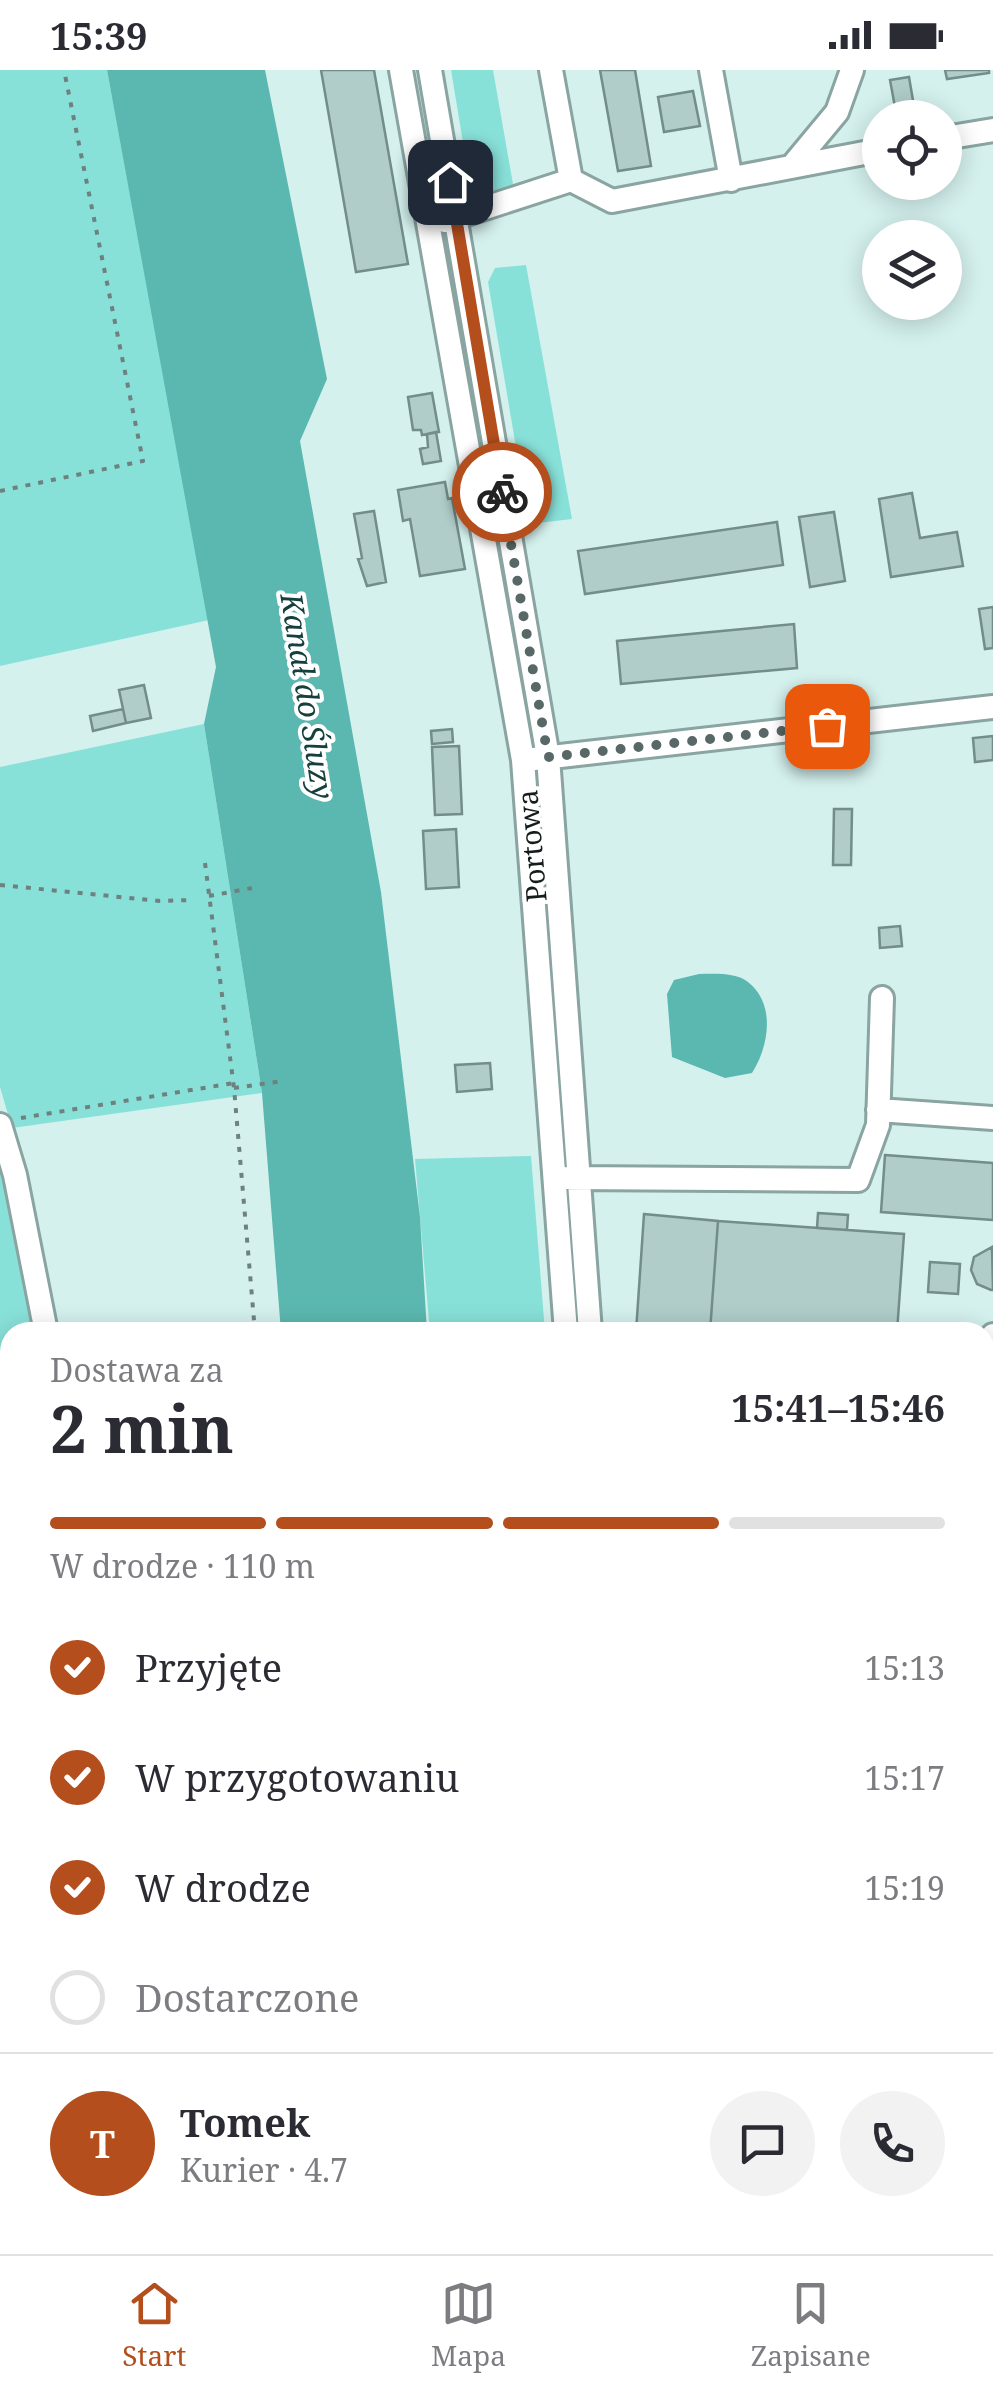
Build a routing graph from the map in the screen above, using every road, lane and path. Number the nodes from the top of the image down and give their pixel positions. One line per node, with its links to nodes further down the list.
1 (64, 70): 15 (path)
2 (400, 70): 14 (street, Portowa)
3 (430, 70): 13 (street, Portowa)
4 (551, 70): 11 (street)
5 (711, 70): 12 (street)
6 (852, 70): 10 (street)
7 (993, 130): 8 (street)
8 (962, 135)
9 (862, 153): 10 (street)
10 (794, 165): 12 (street)
11 (571, 180): 12 (street); 13 (street)
12 (731, 180)
13 (456, 219): 14 (street); 16 (street, Portowa)
14 (427, 225): 17 (street, Portowa)
15 (0, 491)
16 (513, 557): 17 (street); 19 (street, Portowa)
17 (488, 561): 20 (street, Portowa)
18 (993, 708): 19 (street)
19 (548, 757): 20 (street); 32 (street, Portowa)
20 (524, 760): 32 (street, Portowa)
21 (204, 864): 24 (path)
22 (0, 886): 25 (path)
23 (252, 888): 24 (path)
24 (209, 896): 28 (path)
25 (192, 900)
26 (882, 998): 29 (street)
27 (283, 1081): 28 (path)
28 (234, 1086): 31 (path); 34 (path)
29 (878, 1110): 30 (street); 32 (street)
30 (993, 1118)
31 (10, 1122): 33 (street)
32 (569, 1178): 35 (street, Portowa); 36 (street, Portowa)
33 (44, 1322)
34 (254, 1322)
35 (566, 1322)
36 (589, 1322)

